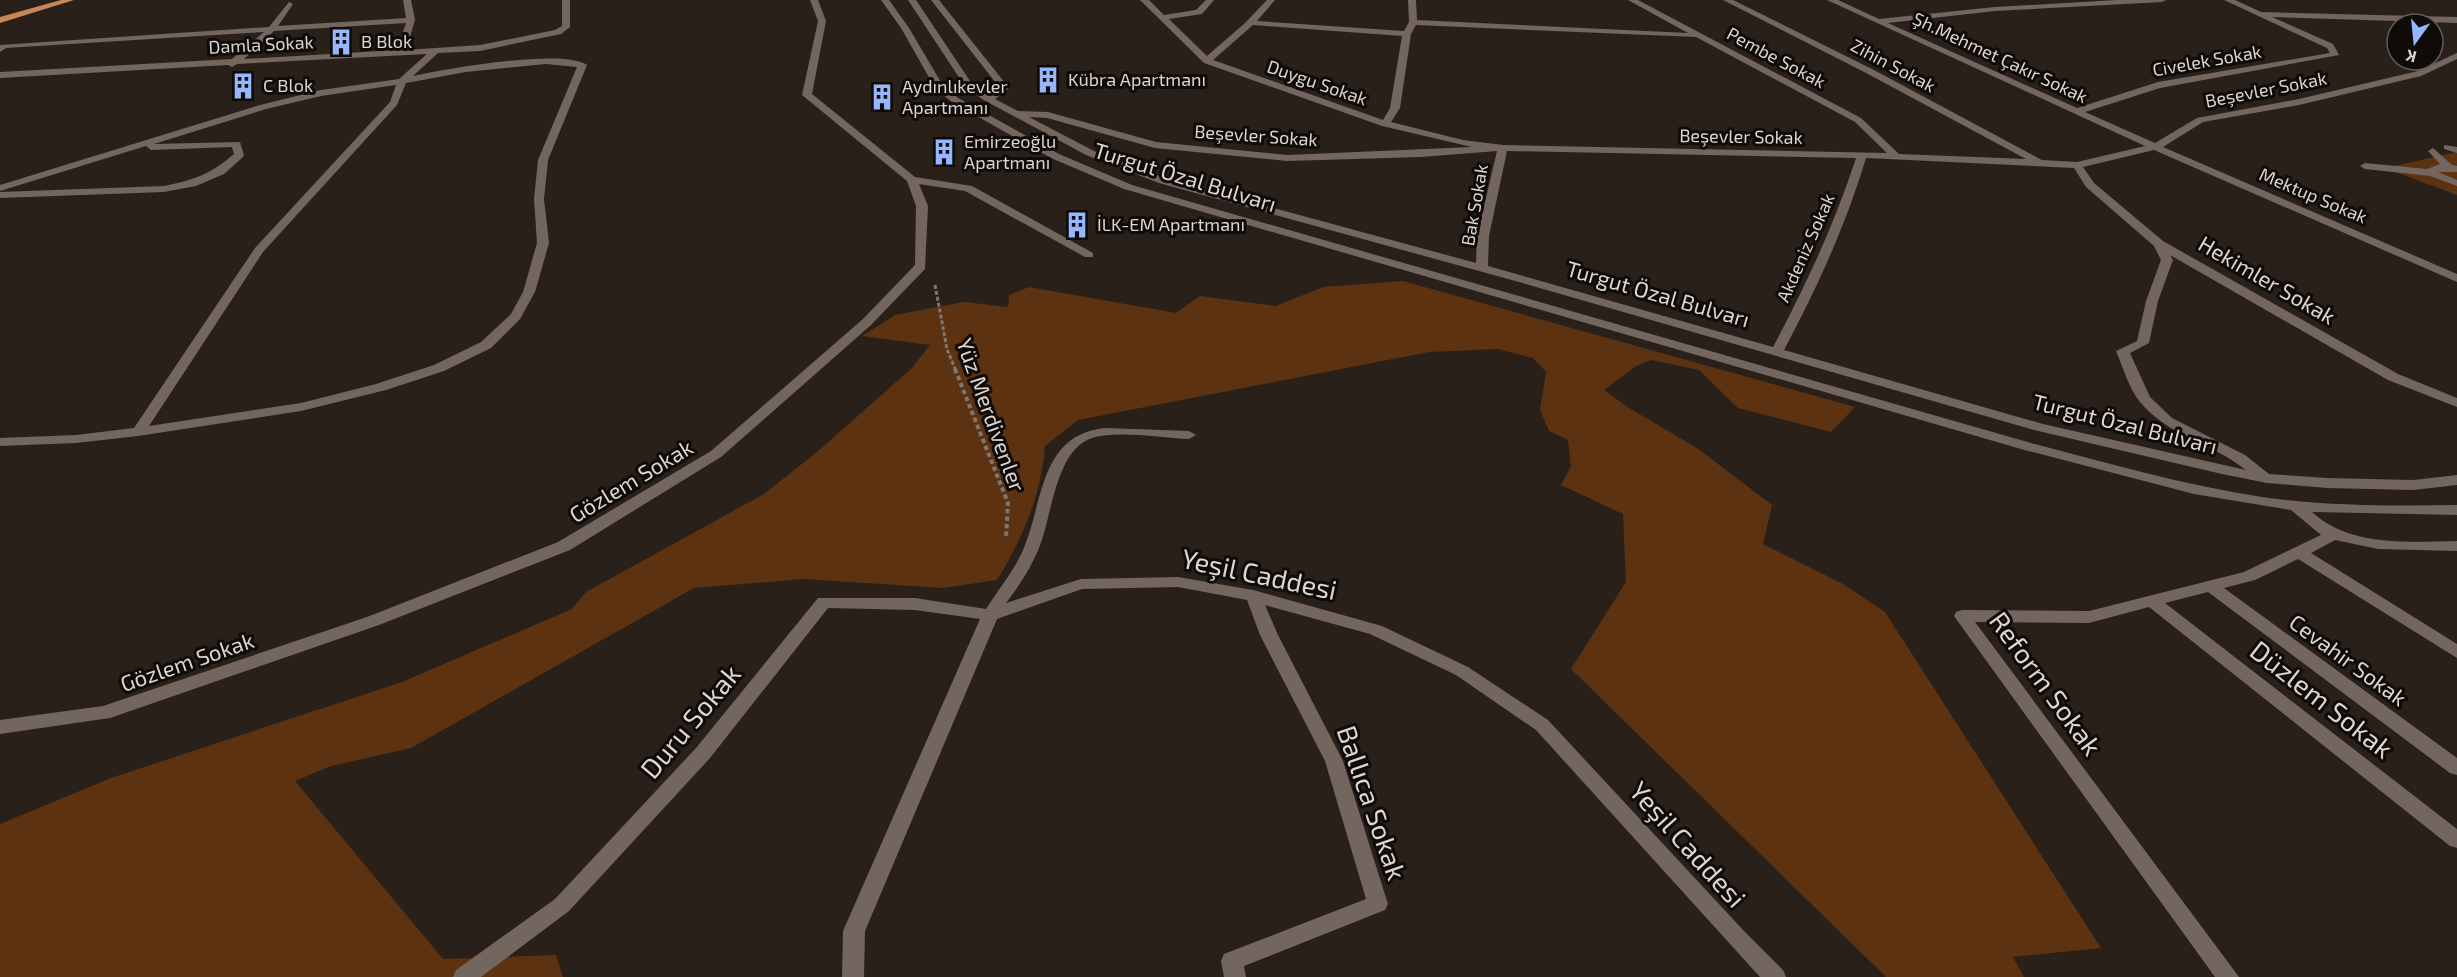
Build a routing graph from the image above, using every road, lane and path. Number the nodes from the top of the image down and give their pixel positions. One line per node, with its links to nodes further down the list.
1 (35, 0): 19 (main road)
2 (70, 0): 22 (main road)
3 (407, 0): 23 (street)
4 (566, 0): 32 (street, Damla Sokak)
5 (814, 0): 54 (street)
6 (885, 0): 70 (street, Turgut Özal Bulvarı)
7 (912, 0): 39 (street, Turgut Özal Bulvarı)
8 (935, 0): 39 (street)
9 (1144, 0): 21 (street, Duygu Sokak)
10 (1210, 0): 21 (street)
11 (1271, 0): 27 (street)
12 (1412, 0): 26 (street)
13 (1632, 0): 30 (street, Pembe Sokak)
14 (1726, 0): 49 (street, Zihin Sokak)
15 (1831, 0): 25 (street, Şh.Mehmet Çakır Sokak)
16 (2162, 0): 25 (street)
17 (2228, 0): 20 (street)
18 (289, 4): 28 (street)
19 (0, 10)
20 (2254, 14): 24 (street); 40 (street, Civelek Sokak)
21 (1161, 18): 35 (street, Duygu Sokak)
22 (0, 20)
23 (411, 20): 28 (street); 33 (street)
24 (2457, 20)
25 (1880, 21): 40 (street, Şh.Mehmet Çakır Sokak)
26 (1413, 22): 29 (street); 30 (street)
27 (1254, 23): 29 (street); 35 (street)
28 (270, 31): 31 (street); 36 (street)
29 (1407, 34): 42 (street)
30 (1698, 36): 48 (street, Pembe Sokak)
31 (0, 49)
32 (435, 51): 33 (street, Damla Sokak); 38 (street)
33 (400, 53): 36 (street, Damla Sokak)
34 (2457, 56): 43 (street, Beşevler Sokak)
35 (1207, 61): 42 (street, Duygu Sokak)
36 (232, 64): 37 (street, Damla Sokak)
37 (0, 75)
38 (402, 81): 44 (street); 65 (street); 65 (street)
39 (989, 99): 41 (street, Turgut Özal Bulvarı)
40 (2078, 111): 43 (street, Şh.Mehmet Çakır Sokak)
41 (1011, 112): 45 (street, Beşevler Sokak); 61 (street, Turgut Özal Bulvarı)
42 (1385, 124): 45 (street, Duygu Sokak)
43 (2155, 147): 50 (street, Beşevler Sokak); 62 (street, Mektup Sokak)
44 (130, 148): 56 (street); 57 (street)
45 (1503, 148): 47 (street, Beşevler Sokak); 61 (street, Bak Sokak)
46 (2433, 151): 52 (street)
47 (1862, 155): 48 (street, Beşevler Sokak); 63 (street, Akdeniz Sokak)
48 (1897, 157): 49 (street, Beşevler Sokak)
49 (2043, 165): 50 (street, Beşevler Sokak)
50 (2077, 165): 58 (street, Hekimler Sokak)
51 (2364, 166): 53 (street)
52 (2453, 168): 53 (street)
53 (2433, 173): 55 (street)
54 (912, 180): 59 (street); 60 (street)
55 (2457, 183)
56 (0, 188)
57 (0, 195)
58 (2157, 243): 64 (street, Hekimler Sokak); 68 (street)
59 (1089, 255)
60 (921, 266): 73 (path, Yüz Merdivenler); 81 (street, Gözlem Sokak)
61 (1482, 268): 63 (street, Turgut Özal Bulvarı)
62 (2457, 278)
63 (1777, 351): 68 (street, Turgut Özal Bulvarı)
64 (2457, 403)
65 (138, 432): 67 (street)
66 (1189, 435): 79 (street)
67 (0, 442)
68 (2267, 478): 69 (street, Turgut Özal Bulvarı)
69 (2457, 480)
70 (2295, 506): 71 (street, Turgut Özal Bulvarı); 72 (street, Turgut Özal Bulvarı)
71 (2457, 510)
72 (2331, 534): 74 (street, Turgut Özal Bulvarı); 75 (street, Reform Sokak)
73 (1006, 543)
74 (2457, 546)
75 (2298, 552): 76 (street, Reform Sokak); 80 (street)
76 (2211, 587): 78 (street, Reform Sokak); 82 (street, Cevahir Sokak)
77 (1253, 596): 79 (street, Yeşil Caddesi); 86 (street, Ballıca Sokak); 87 (street, Yeşil Caddesi)
78 (2153, 603): 83 (street, Düzlem Sokak); 88 (street, Reform Sokak)
79 (990, 615): 84 (street, Duru Sokak); 85 (street)
80 (2457, 652)
81 (0, 727)
82 (2457, 768)
83 (2457, 840)
84 (464, 977)
85 (853, 977)
86 (1235, 977)
87 (1775, 977)
88 (2228, 977)

